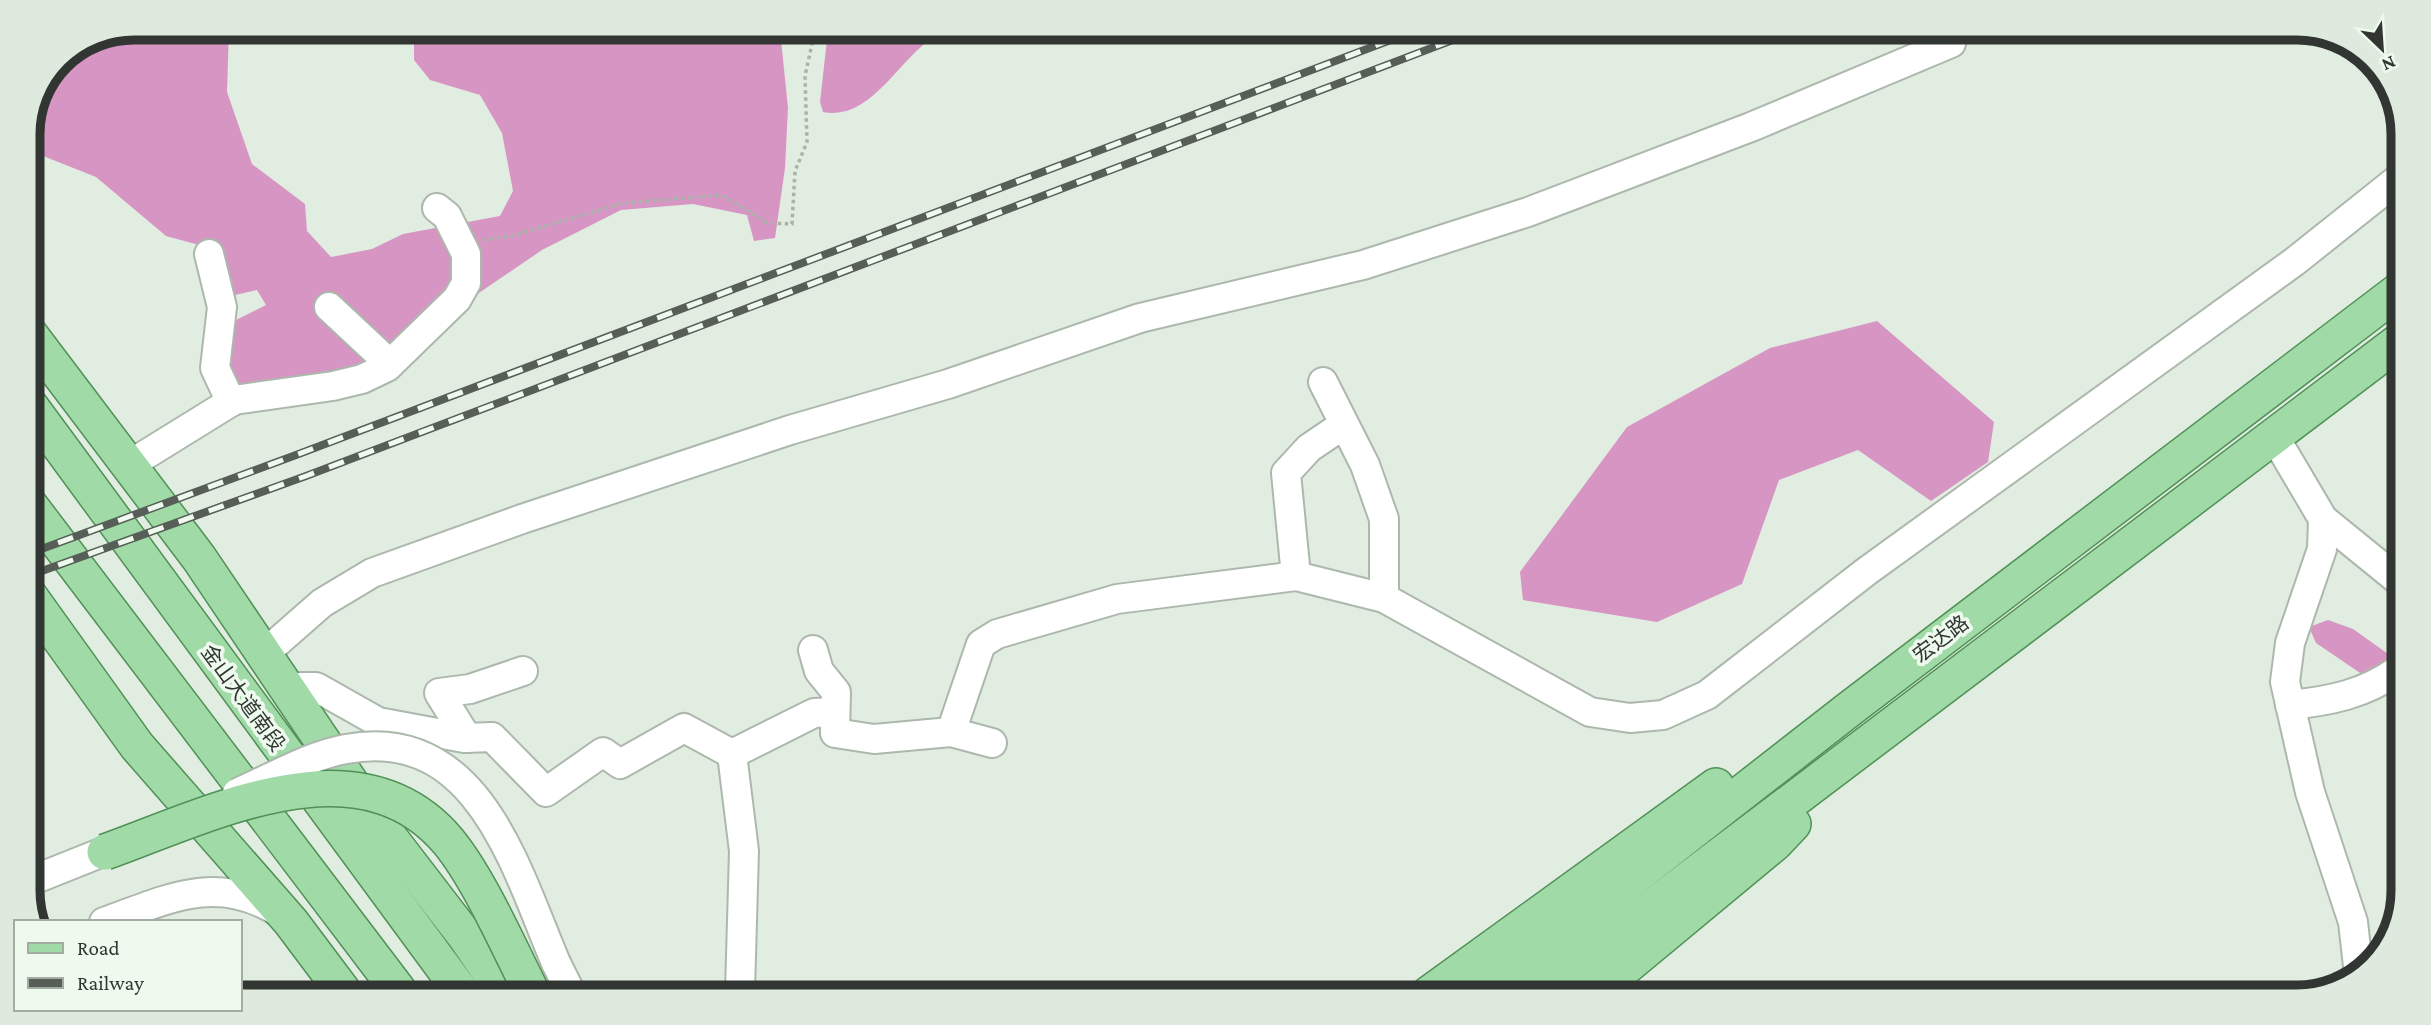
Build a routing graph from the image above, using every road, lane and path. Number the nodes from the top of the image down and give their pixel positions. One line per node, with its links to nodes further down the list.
1 (813, 40): 5 (path)
2 (1952, 40): 25 (street)
3 (2391, 185): 22 (street)
4 (437, 208): 5 (street)
5 (461, 243): 11 (street)
6 (209, 254): 13 (street)
7 (2391, 297): 30 (main road, 宏达路)
8 (329, 307): 11 (street)
9 (40, 348): 17 (main road)
10 (2391, 348): 16 (main road, 宏达路)
11 (390, 364): 13 (street)
12 (1323, 382): 15 (street)
13 (230, 402): 17 (street)
14 (40, 419): 44 (main road, 金山大道南段)
15 (1343, 425): 21 (street); 22 (street)
16 (2274, 436): 19 (street); 34 (main road, 宏达路)
17 (129, 465): 25 (main road)
18 (40, 519): 43 (main road)
19 (2323, 519): 20 (street); 29 (street)
20 (2391, 574)
21 (1296, 576): 22 (street); 32 (street)
22 (1384, 598)
23 (40, 611): 40 (main road)
24 (813, 650): 31 (street)
25 (265, 653): 28 (main road)
26 (523, 671): 33 (street)
27 (2391, 674): 29 (street)
28 (289, 687): 33 (street); 45 (main road)
29 (2290, 705): 41 (street)
30 (1852, 707): 49 (main road); 50 (main road, 宏达路)
31 (835, 712): 32 (street); 36 (street)
32 (951, 732): 35 (street)
33 (467, 738): 36 (street)
34 (1873, 740): 51 (main road, 宏达路); 52 (main road)
35 (992, 743)
36 (732, 754): 48 (street)
37 (106, 852): 38 (street, bridge); 46 (main road, bridge); 47 (street, bridge)
38 (40, 877)
39 (109, 920): 40 (street)
40 (291, 922): 42 (main road)
41 (2358, 962)
42 (338, 985)
43 (394, 985)
44 (456, 985)
45 (500, 985)
46 (528, 985)
47 (567, 985)
48 (740, 985)
49 (1441, 985)
50 (1496, 985)
51 (1549, 985)
52 (1606, 985)

